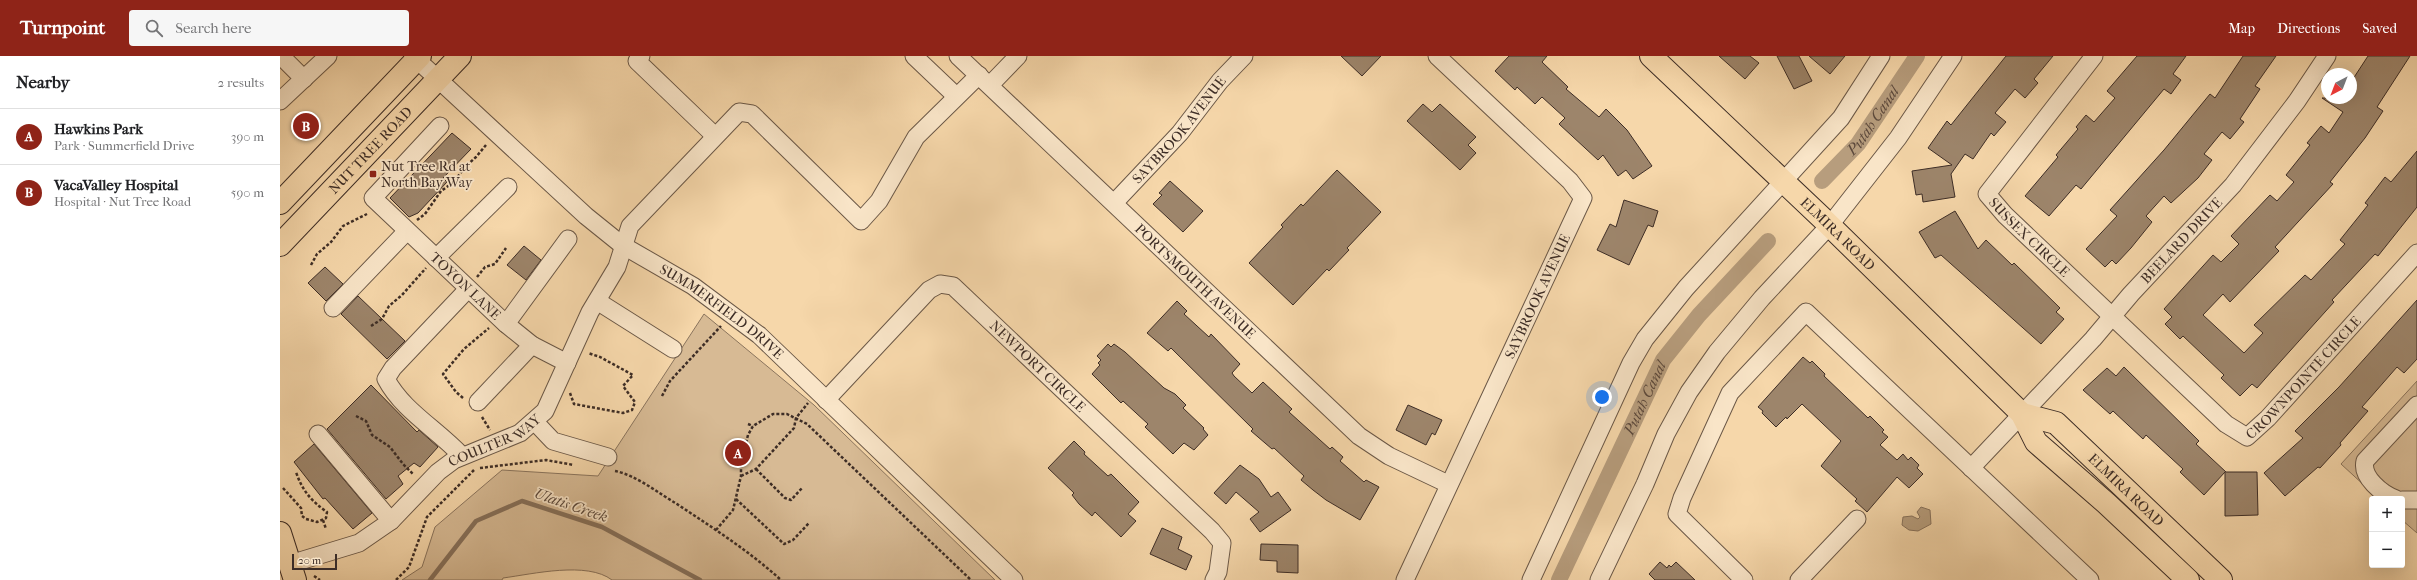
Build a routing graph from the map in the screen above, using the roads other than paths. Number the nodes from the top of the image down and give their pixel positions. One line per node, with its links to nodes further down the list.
1 (280, 56): 16 (street)
2 (328, 56): 16 (street)
3 (460, 56): 17 (main road, NUT TREE ROAD)
4 (914, 56): 19 (street)
5 (958, 56): 18 (street, PORTSMOUTH AVENUE)
6 (1018, 56): 18 (street)
7 (1244, 56): 26 (street, SAYBROOK AVENUE)
8 (1437, 56): 51 (street, SAYBROOK AVENUE)
9 (1651, 56): 23 (main road, ELMIRA ROAD)
10 (1881, 56): 23 (street)
11 (1953, 56): 27 (street)
12 (2094, 56): 37 (street, SUSSEX CIRCLE)
13 (2326, 56): 37 (street, BEELARD DRIVE)
14 (416, 57): 17 (street, SUMMERFIELD DRIVE); 25 (main road, NUT TREE ROAD)
15 (636, 58): 22 (street)
16 (304, 79): 20 (street)
17 (438, 80): 30 (main road, NUT TREE ROAD); 31 (street, SUMMERFIELD DRIVE)
18 (984, 80): 19 (street); 26 (street, PORTSMOUTH AVENUE)
19 (956, 96): 22 (street, COULTER WAY)
20 (281, 101)
21 (440, 126): 28 (street, TOYON LANE)
22 (715, 136): 31 (street, COULTER WAY)
23 (1784, 182): 27 (main road, ELMIRA ROAD); 62 (street)
24 (508, 187): 33 (street)
25 (280, 203)
26 (1114, 203): 51 (street, PORTSMOUTH AVENUE)
27 (1830, 225): 45 (main road, ELMIRA ROAD); 63 (street)
28 (407, 231): 33 (street, TOYON LANE); 36 (street)
29 (568, 239): 38 (street)
30 (280, 245)
31 (622, 245): 35 (street, COULTER WAY); 42 (street, SUMMERFIELD DRIVE)
32 (2417, 253): 37 (street, CROWNPOINTE CIRCLE)
33 (436, 258): 34 (street, TOYON LANE)
34 (468, 289): 38 (street, TOYON LANE); 48 (street)
35 (597, 301): 40 (street); 41 (street, COULTER WAY)
36 (333, 308)
37 (2112, 316): 45 (street, BEELARD DRIVE)
38 (502, 321): 39 (street, TOYON LANE)
39 (532, 344): 41 (street, TOYON LANE); 44 (street)
40 (672, 349)
41 (570, 355): 46 (street, COULTER WAY)
42 (818, 402): 59 (street, SUMMERFIELD DRIVE); 60 (street, NEWPORT CIRCLE)
43 (2417, 404): 52 (street)
44 (475, 406)
45 (2022, 414): 50 (street, BEELARD DRIVE); 67 (main road, ELMIRA ROAD); 68 (main road, ELMIRA ROAD)
46 (535, 422): 48 (street, COULTER WAY); 49 (street)
47 (318, 434): 56 (street)
48 (462, 456): 56 (street, COULTER WAY)
49 (610, 464)
50 (1971, 468): 64 (street); 66 (street)
51 (1448, 484): 61 (street, SAYBROOK AVENUE)
52 (2389, 496)
53 (2405, 500): 54 (street)
54 (2417, 500)
55 (1857, 518): 65 (street)
56 (391, 521): 58 (street, COULTER WAY)
57 (280, 533): 58 (main road)
58 (292, 574)
59 (1014, 580)
60 (1214, 580)
61 (1405, 580)
62 (1531, 580)
63 (1599, 580)
64 (1744, 580)
65 (1799, 580)
66 (2090, 580)
67 (2188, 580)
68 (2221, 580)

